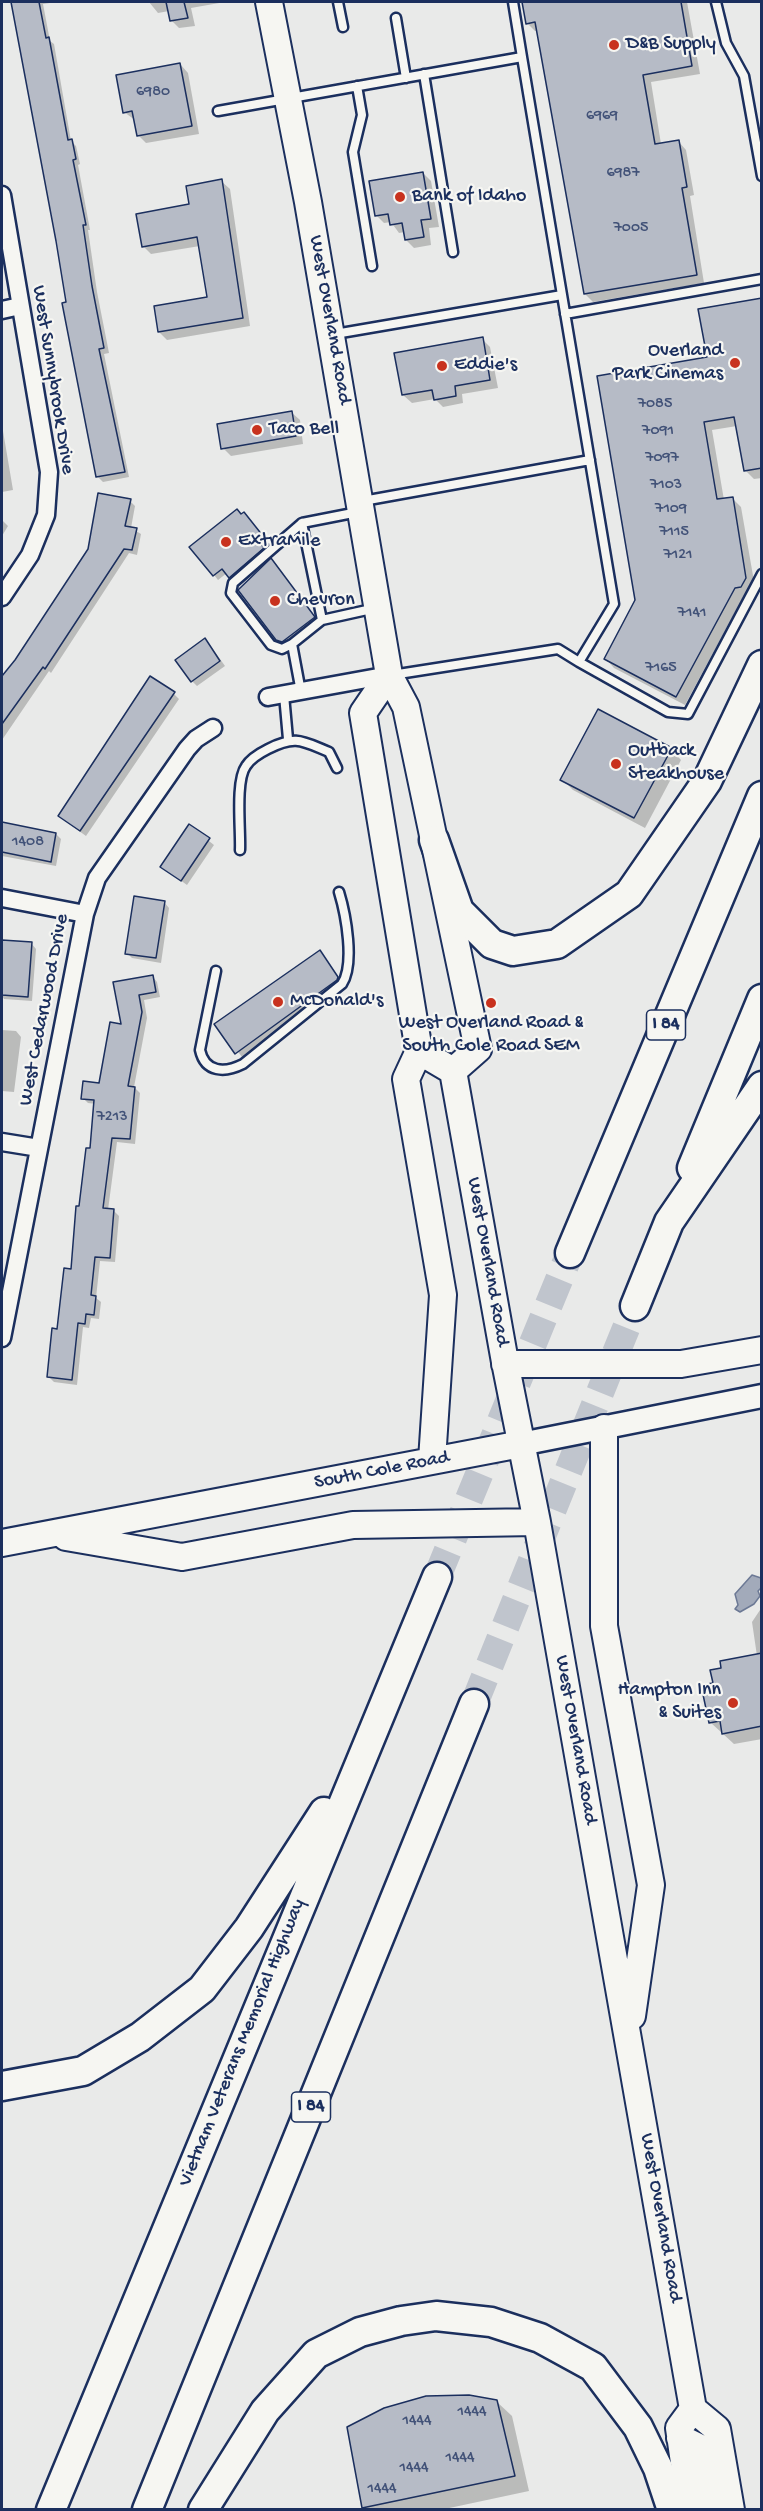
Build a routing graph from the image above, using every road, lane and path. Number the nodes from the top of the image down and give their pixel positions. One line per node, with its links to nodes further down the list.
1 (269, 2): 11 (main road, West Overland Road)
2 (338, 2): 6 (lane)
3 (513, 2): 7 (lane)
4 (716, 2): 13 (lane)
5 (396, 18): 9 (lane)
6 (343, 27)
7 (522, 57): 8 (lane); 18 (lane)
8 (424, 74): 9 (lane); 15 (lane)
9 (406, 78): 10 (lane)
10 (357, 86): 11 (lane); 16 (lane)
11 (289, 98): 12 (lane); 22 (main road, West Overland Road)
12 (218, 111)
13 (762, 176)
14 (2, 195): 19 (street, West Sunnybrook Drive)
15 (453, 252)
16 (372, 266)
17 (762, 279): 21 (lane)
18 (562, 295): 21 (lane); 22 (lane)
19 (20, 306): 20 (street); 27 (street, West Sunnybrook Drive)
20 (2, 310)
21 (565, 314): 23 (lane)
22 (331, 334): 24 (main road, West Overland Road)
23 (590, 460): 24 (lane); 31 (lane)
24 (361, 507): 25 (lane); 28 (main road, West Overland Road)
25 (302, 522): 29 (lane); 30 (lane)
26 (762, 574): 31 (lane)
27 (2, 597)
28 (378, 608): 29 (lane); 33 (main road, West Overland Road)
29 (322, 620): 30 (lane)
30 (292, 644): 34 (lane)
31 (579, 662): 33 (lane)
32 (762, 665): 40 (highway)
33 (389, 675): 34 (street); 40 (main road, West Overland Road); 47 (main road)
34 (301, 692): 35 (street)
35 (276, 696): 37 (lane)
36 (213, 728): 44 (street, West Cedarwood Drive)
37 (288, 739): 38 (lane); 41 (lane)
38 (337, 768)
39 (762, 796): 53 (highway, I 84)
40 (434, 840): 48 (main road, West Overland Road)
41 (240, 850)
42 (339, 892): 45 (lane)
43 (2, 898): 44 (street)
44 (84, 914): 51 (street, West Cedarwood Drive)
45 (216, 970)
46 (762, 999): 52 (highway)
47 (419, 1051): 48 (main road); 61 (main road)
48 (453, 1071): 57 (main road, West Overland Road)
49 (762, 1086): 52 (highway)
50 (2, 1142): 51 (street)
51 (39, 1148): 55 (street, West Cedarwood Drive)
52 (669, 1222): 54 (highway)
53 (570, 1253)
54 (635, 1306)
55 (2, 1338)
56 (762, 1350): 57 (main road)
57 (505, 1364): 60 (main road, West Overland Road)
58 (762, 1396): 59 (main road, South Cole Road)
59 (604, 1428): 60 (main road, South Cole Road); 68 (main road)
60 (521, 1444): 61 (main road, South Cole Road); 62 (main road, West Overland Road)
61 (432, 1460): 63 (main road, South Cole Road)
62 (537, 1521): 63 (main road); 68 (main road, West Overland Road)
63 (51, 1535): 64 (main road, South Cole Road)
64 (2, 1543)
65 (437, 1577): 67 (highway, Vietnam Veterans Memorial Highway)
66 (474, 1704): 73 (highway, I 84)
67 (362, 1752): 69 (highway); 72 (highway, Vietnam Veterans Memorial Highway)
68 (629, 2040): 70 (main road, West Overland Road)
69 (2, 2086)
70 (693, 2409): 71 (main road); 78 (main road)
71 (680, 2438): 76 (main road); 77 (main road)
72 (53, 2504)
73 (147, 2510)
74 (203, 2510): 75 (highway)
75 (672, 2510)
76 (692, 2510)
77 (711, 2510)
78 (731, 2510)

